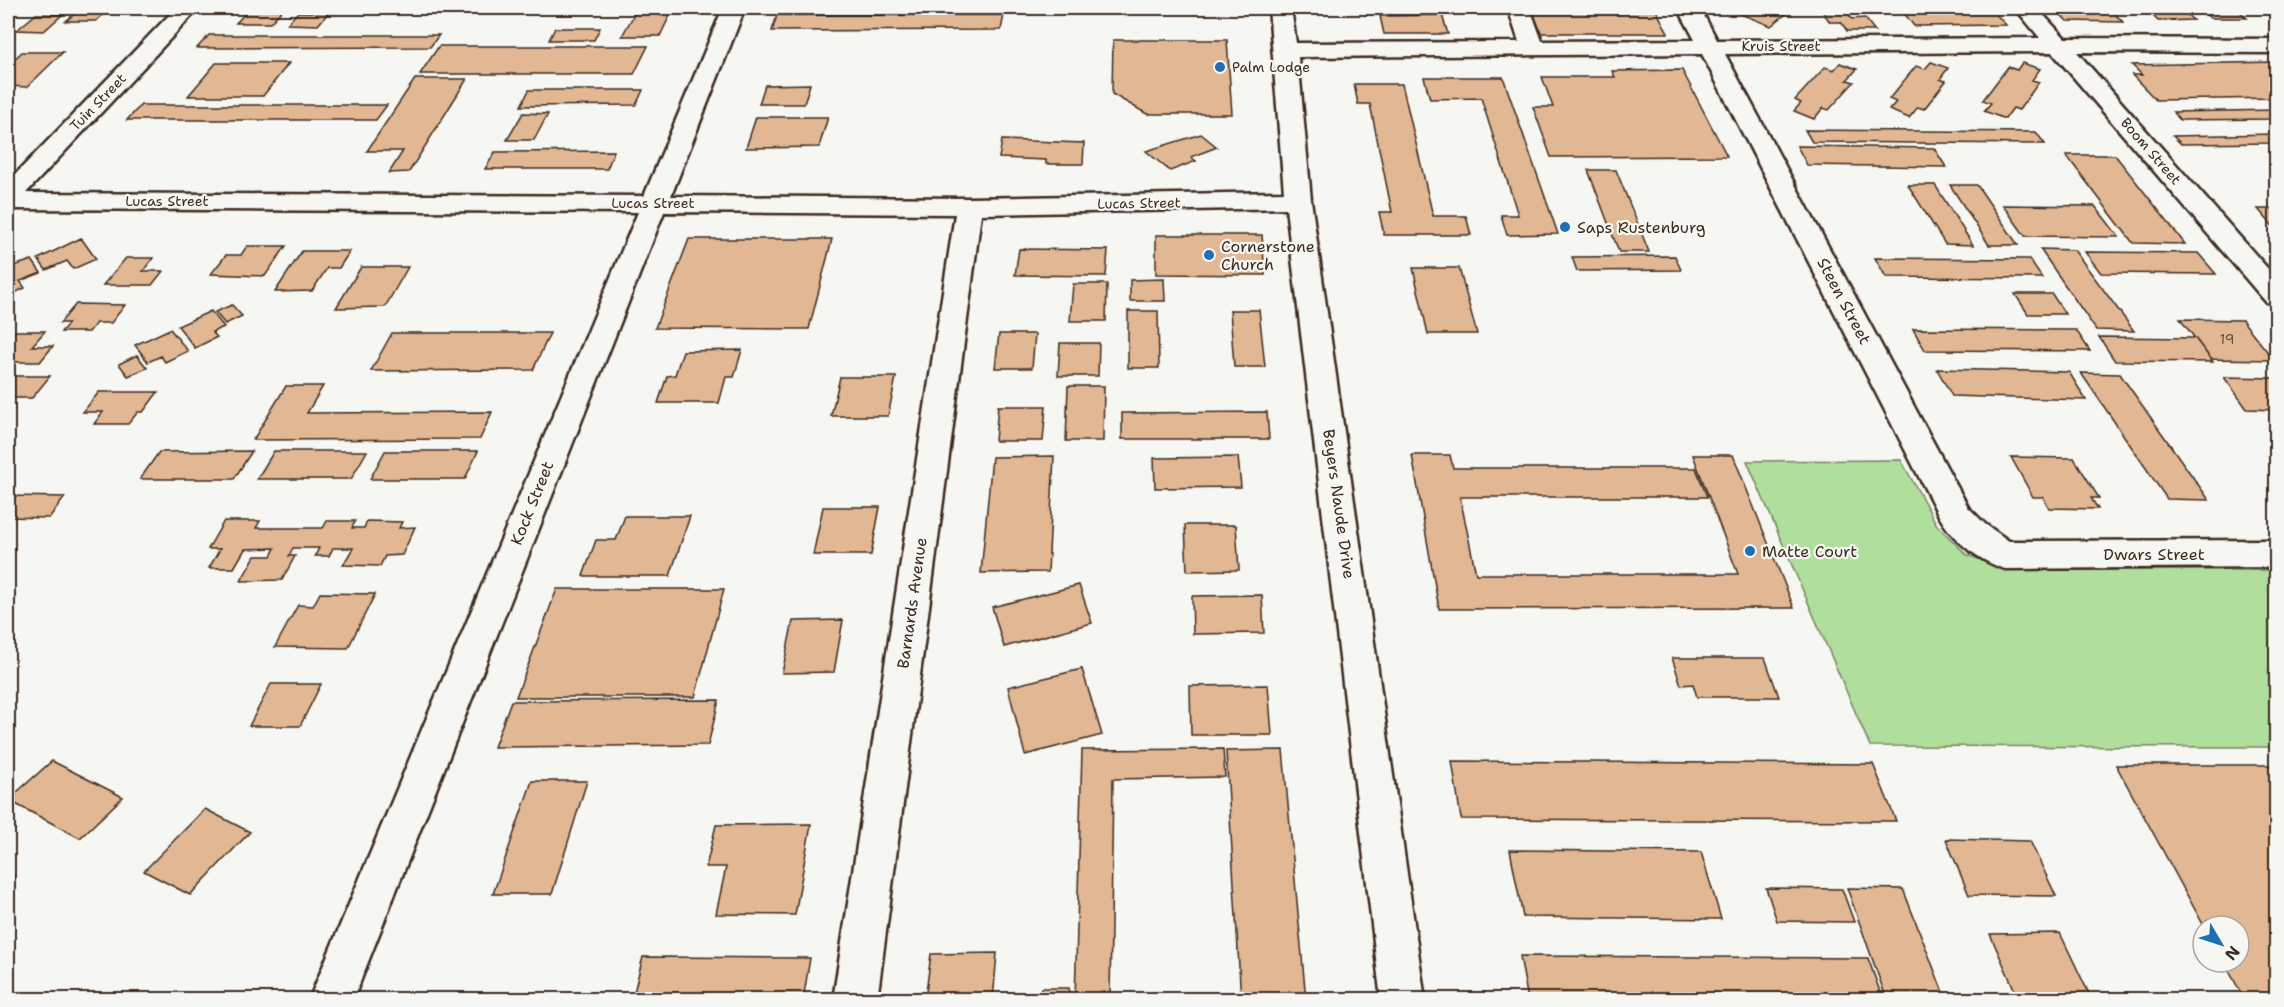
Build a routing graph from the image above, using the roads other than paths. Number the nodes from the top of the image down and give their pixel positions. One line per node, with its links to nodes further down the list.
1 (188, 8): 12 (street, Tuin Street)
2 (734, 8): 14 (street, Kock Street)
3 (1280, 8): 11 (street, Beyers Naude Drive)
4 (1519, 8): 10 (street)
5 (1689, 8): 8 (street, Steen Street)
6 (2026, 8): 7 (street, Boom Street)
7 (2059, 45): 8 (street, Kruis Street); 9 (street, Kruis Street); 16 (street, Boom Street)
8 (1710, 46): 10 (street, Kruis Street); 18 (street, Steen Street)
9 (2277, 46)
10 (1533, 48): 11 (street, Kruis Street)
11 (1286, 50): 13 (street, Beyers Naude Drive)
12 (8, 199): 14 (street, Lucas Street)
13 (1299, 200): 15 (street, Lucas Street); 21 (street, Beyers Naude Drive)
14 (654, 203): 15 (street, Lucas Street); 19 (street, Kock Street)
15 (969, 206): 20 (street, Barnards Avenue)
16 (2277, 295)
17 (2277, 554): 18 (street, Dwars Street)
18 (2031, 555)
19 (331, 999)
20 (855, 999)
21 (1403, 999)

